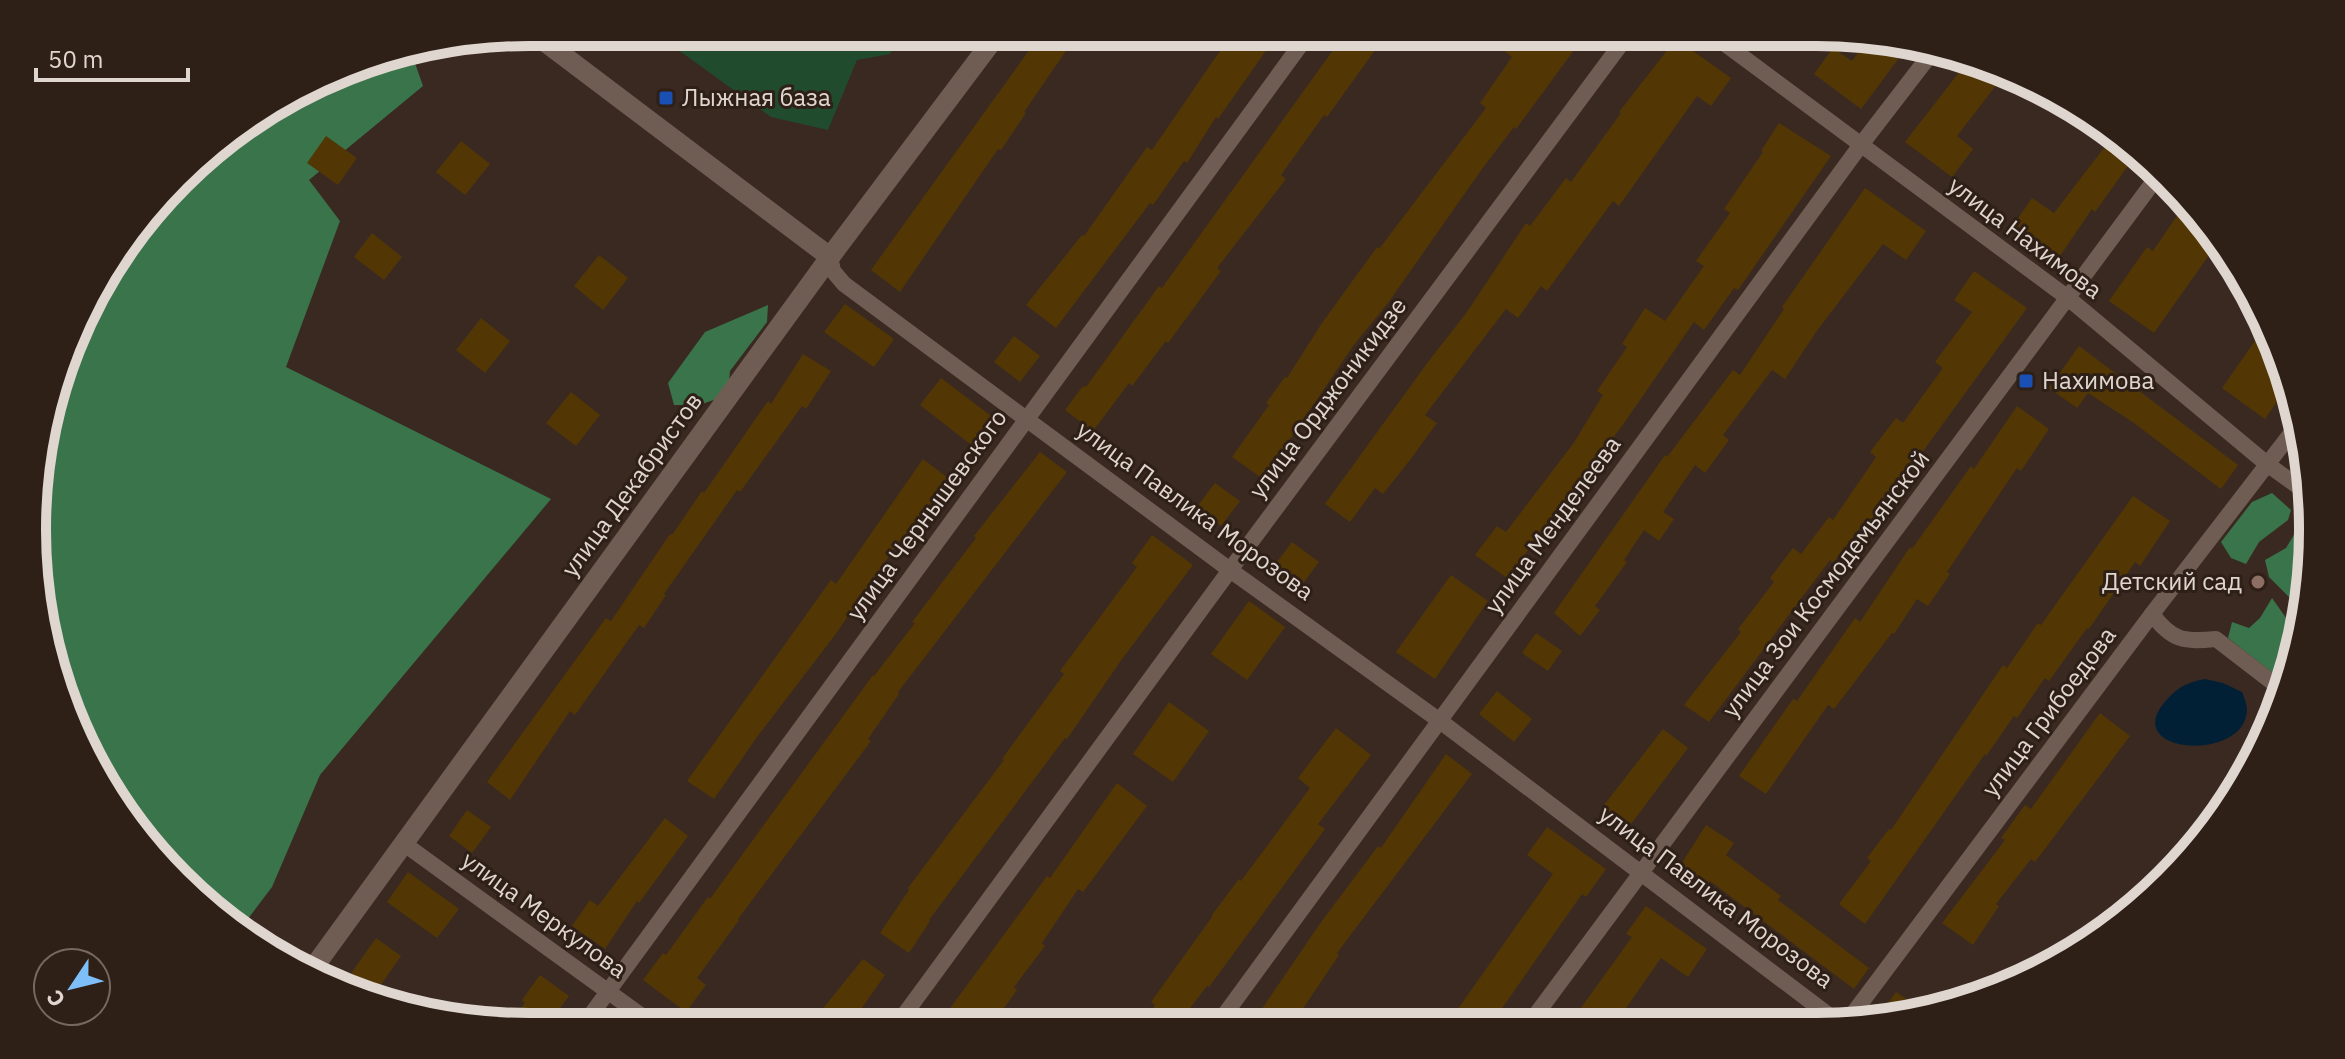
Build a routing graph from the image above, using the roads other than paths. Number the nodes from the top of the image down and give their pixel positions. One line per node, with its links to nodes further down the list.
1 (551, 46): 9 (street, улица Павлика Морозова)
2 (988, 46): 9 (street, улица Декабристов)
3 (1300, 46): 11 (street, улица Чернышевского)
4 (1620, 46): 15 (street, улица Орджоникидзе)
5 (1728, 46): 7 (street, улица Нахимова)
6 (1927, 59): 7 (street, улица Менделеева)
7 (1860, 146): 10 (street, улица Нахимова); 18 (street, улица Менделеева)
8 (2152, 183): 10 (street, улица Зои Космодемьянской)
9 (830, 257): 11 (street, улица Павлика Морозова); 19 (street, улица Декабристов)
10 (2068, 298): 13 (street, улица Нахимова); 20 (street, улица Зои Космодемьянской)
11 (1026, 421): 15 (street, улица Павлика Морозова); 22 (street, улица Чернышевского)
12 (2290, 435): 13 (street, улица Грибоедова)
13 (2267, 464): 14 (street, улица Нахимова); 16 (street, улица Грибоедова)
14 (2297, 485)
15 (1230, 570): 18 (street, улица Павлика Морозова); 26 (street, улица Орджоникидзе)
16 (2152, 614): 17 (street); 23 (street, улица Грибоедова)
17 (2274, 683)
18 (1440, 721): 20 (street, улица Павлика Морозова); 27 (street, улица Менделеева)
19 (403, 843): 21 (street, улица Декабристов); 22 (street, улица Меркулова)
20 (1641, 872): 28 (street, улица Зои Космодемьянской); 29 (street, улица Павлика Морозова)
21 (317, 963)
22 (608, 991): 24 (street, улица Чернышевского); 25 (street, улица Меркулова)
23 (1855, 1011)
24 (592, 1013)
25 (638, 1013)
26 (906, 1013)
27 (1226, 1013)
28 (1537, 1013)
29 (1825, 1013)

